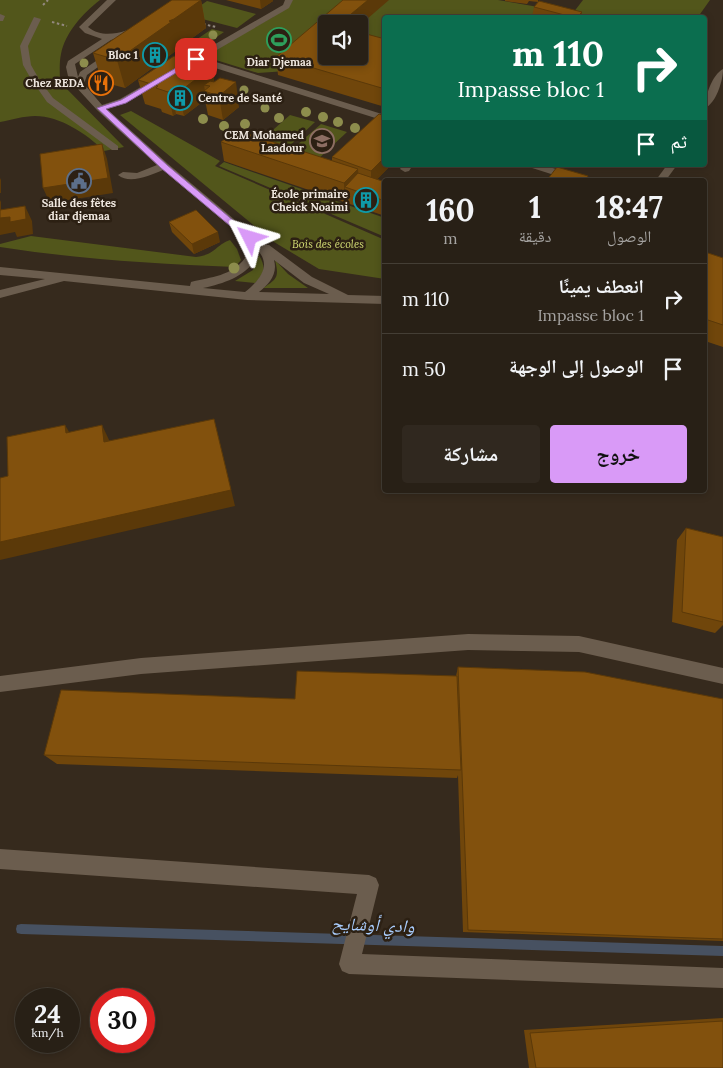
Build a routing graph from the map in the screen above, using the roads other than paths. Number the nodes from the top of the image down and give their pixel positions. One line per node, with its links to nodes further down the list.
1 (112, 0): 4 (street)
2 (289, 0): 7 (street)
3 (37, 19): 15 (street)
4 (108, 38): 5 (street); 9 (street)
5 (130, 40)
6 (122, 46): 9 (street)
7 (196, 59): 11 (street); 12 (street)
8 (723, 72): 10 (street)
9 (79, 85): 11 (street)
10 (707, 101)
11 (100, 108): 16 (street)
12 (382, 117)
13 (382, 121): 14 (street)
14 (375, 128)
15 (115, 148)
16 (164, 166): 19 (street); 22 (street)
17 (539, 167): 20 (street)
18 (671, 167): 21 (street)
19 (123, 175)
20 (575, 178)
21 (662, 178)
22 (237, 228): 27 (street); 29 (street); 30 (street)
23 (0, 262): 25 (street)
24 (0, 271): 25 (street)
25 (67, 278): 26 (street); 27 (street); 28 (street)
26 (0, 285)
27 (178, 288): 29 (street)
28 (0, 294)
29 (248, 296): 30 (street)
30 (350, 299): 31 (street)
31 (382, 300)
32 (723, 676): 33 (street)
33 (0, 684)
34 (0, 859): 35 (street)
35 (723, 978)

